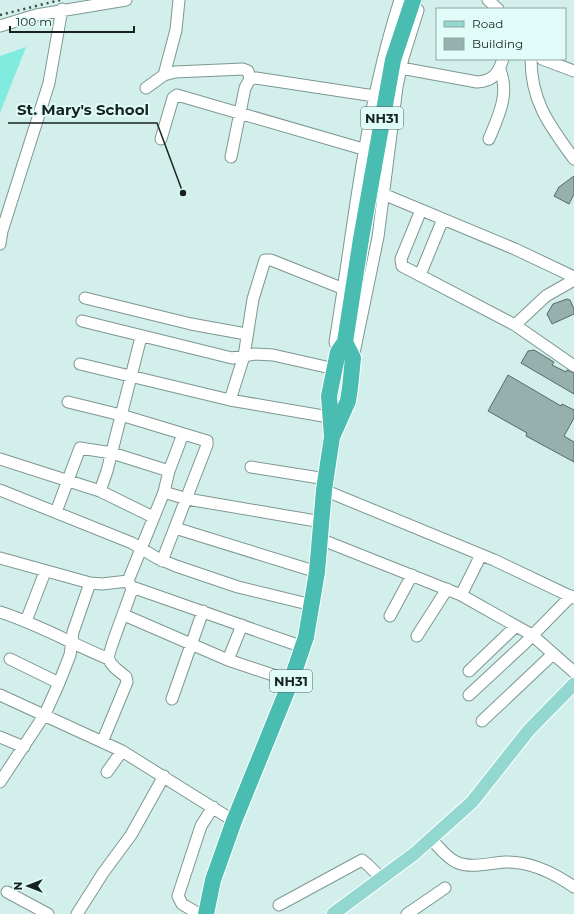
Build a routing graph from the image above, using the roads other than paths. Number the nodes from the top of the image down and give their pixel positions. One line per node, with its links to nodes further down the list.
1 (126, 0): 7 (street)
2 (179, 0): 15 (street)
3 (400, 0): 18 (street)
4 (488, 0): 6 (street)
5 (416, 5): 12 (street); 38 (highway, NH31, bridge)
6 (497, 8)
7 (62, 9): 8 (street); 29 (street)
8 (0, 26)
9 (503, 60): 13 (street)
10 (531, 60): 25 (street)
11 (545, 60): 14 (street)
12 (401, 68): 13 (street); 19 (street)
13 (500, 70): 22 (street)
14 (574, 70)
15 (164, 75): 16 (street); 17 (street)
16 (250, 79): 18 (street); 20 (street)
17 (146, 88)
18 (374, 96): 19 (street); 23 (street)
19 (395, 100): 26 (street)
20 (239, 113): 21 (street); 23 (street); 24 (street)
21 (161, 139)
22 (489, 139)
23 (363, 149): 32 (street)
24 (231, 157)
25 (574, 159)
26 (383, 194): 27 (street); 38 (street)
27 (421, 210): 28 (street); 30 (street)
28 (443, 219): 30 (street); 31 (street)
29 (0, 244)
30 (420, 274): 35 (street)
31 (574, 279): 35 (street)
32 (344, 289): 36 (street); 38 (street)
33 (85, 298): 36 (street)
34 (82, 321): 37 (street)
35 (515, 325): 41 (street)
36 (246, 334): 39 (street)
37 (141, 337): 39 (street); 43 (street)
38 (345, 351): 42 (highway, NH31); 45 (highway, NH31)
39 (244, 356): 42 (street); 46 (street)
40 (80, 364): 43 (street)
41 (574, 366)
42 (335, 369): 44 (highway, NH31)
43 (130, 376): 46 (street); 48 (street)
44 (331, 386): 45 (highway); 49 (highway, NH31)
45 (350, 388): 51 (highway, NH31)
46 (230, 400): 49 (street)
47 (68, 402): 48 (street)
48 (121, 415): 50 (street); 52 (street)
49 (329, 417): 51 (highway, NH31)
50 (183, 434): 55 (street); 61 (street)
51 (332, 437): 57 (highway, NH31)
52 (112, 453): 55 (street); 56 (street); 59 (street)
53 (0, 459): 56 (street)
54 (251, 467): 57 (street)
55 (169, 471): 60 (street)
56 (68, 481): 59 (street); 62 (street)
57 (325, 485): 64 (highway, NH31); 68 (street)
58 (0, 490): 62 (street)
59 (100, 491): 63 (street)
60 (164, 492): 61 (street); 63 (street)
61 (186, 500): 64 (street); 65 (street)
62 (56, 512): 67 (street)
63 (153, 517): 67 (street)
64 (322, 522): 66 (highway, NH31)
65 (175, 528): 70 (street); 72 (street)
66 (320, 539): 72 (highway, NH31); 73 (street)
67 (141, 549): 70 (street); 75 (street)
68 (481, 555): 77 (street); 78 (street)
69 (0, 558): 71 (street)
70 (162, 561): 79 (street)
71 (46, 572): 74 (street); 84 (street)
72 (317, 572): 79 (highway, NH31)
73 (412, 575): 76 (street); 83 (street)
74 (90, 583): 75 (street); 89 (street)
75 (130, 584): 80 (street); 82 (street)
76 (447, 589): 77 (street); 88 (street)
77 (461, 595): 86 (street)
78 (572, 597): 87 (street)
79 (312, 605): 91 (highway, NH31)
80 (203, 611): 85 (street); 90 (street)
81 (0, 612): 84 (street)
82 (124, 615): 90 (street); 94 (street)
83 (390, 616)
84 (26, 620): 89 (street)
85 (242, 624): 91 (street); 95 (street)
86 (516, 626): 87 (street); 96 (street)
87 (532, 635): 92 (street); 102 (street)
88 (417, 636)
89 (72, 644): 94 (street); 99 (street)
90 (191, 644): 95 (street); 103 (street)
91 (303, 647): 98 (highway, NH31)
92 (554, 654): 97 (street); 105 (street)
93 (10, 659): 99 (street)
94 (109, 659): 107 (street)
95 (228, 660): 98 (street)
96 (470, 671)
97 (574, 672)
98 (291, 681): 114 (highway, NH31)
99 (59, 684): 104 (street)
100 (574, 684): 115 (main road)
101 (0, 695): 104 (street)
102 (469, 696)
103 (172, 699)
104 (44, 714): 107 (street); 108 (street)
105 (482, 721)
106 (0, 736): 108 (street)
107 (103, 740): 109 (street)
108 (24, 747): 112 (street)
109 (122, 751): 110 (street); 111 (street)
110 (107, 772)
111 (164, 776): 113 (street); 122 (street)
112 (0, 780)
113 (213, 807): 114 (street); 123 (street)
114 (234, 820): 124 (highway, NH31)
115 (431, 839): 116 (main road); 117 (street)
116 (381, 878): 120 (street); 125 (main road)
117 (574, 887)
118 (445, 888): 126 (street)
119 (7, 892): 121 (street)
120 (279, 905)
121 (48, 914)
122 (77, 914)
123 (199, 914)
124 (206, 914)
125 (333, 914)
126 (406, 914)

